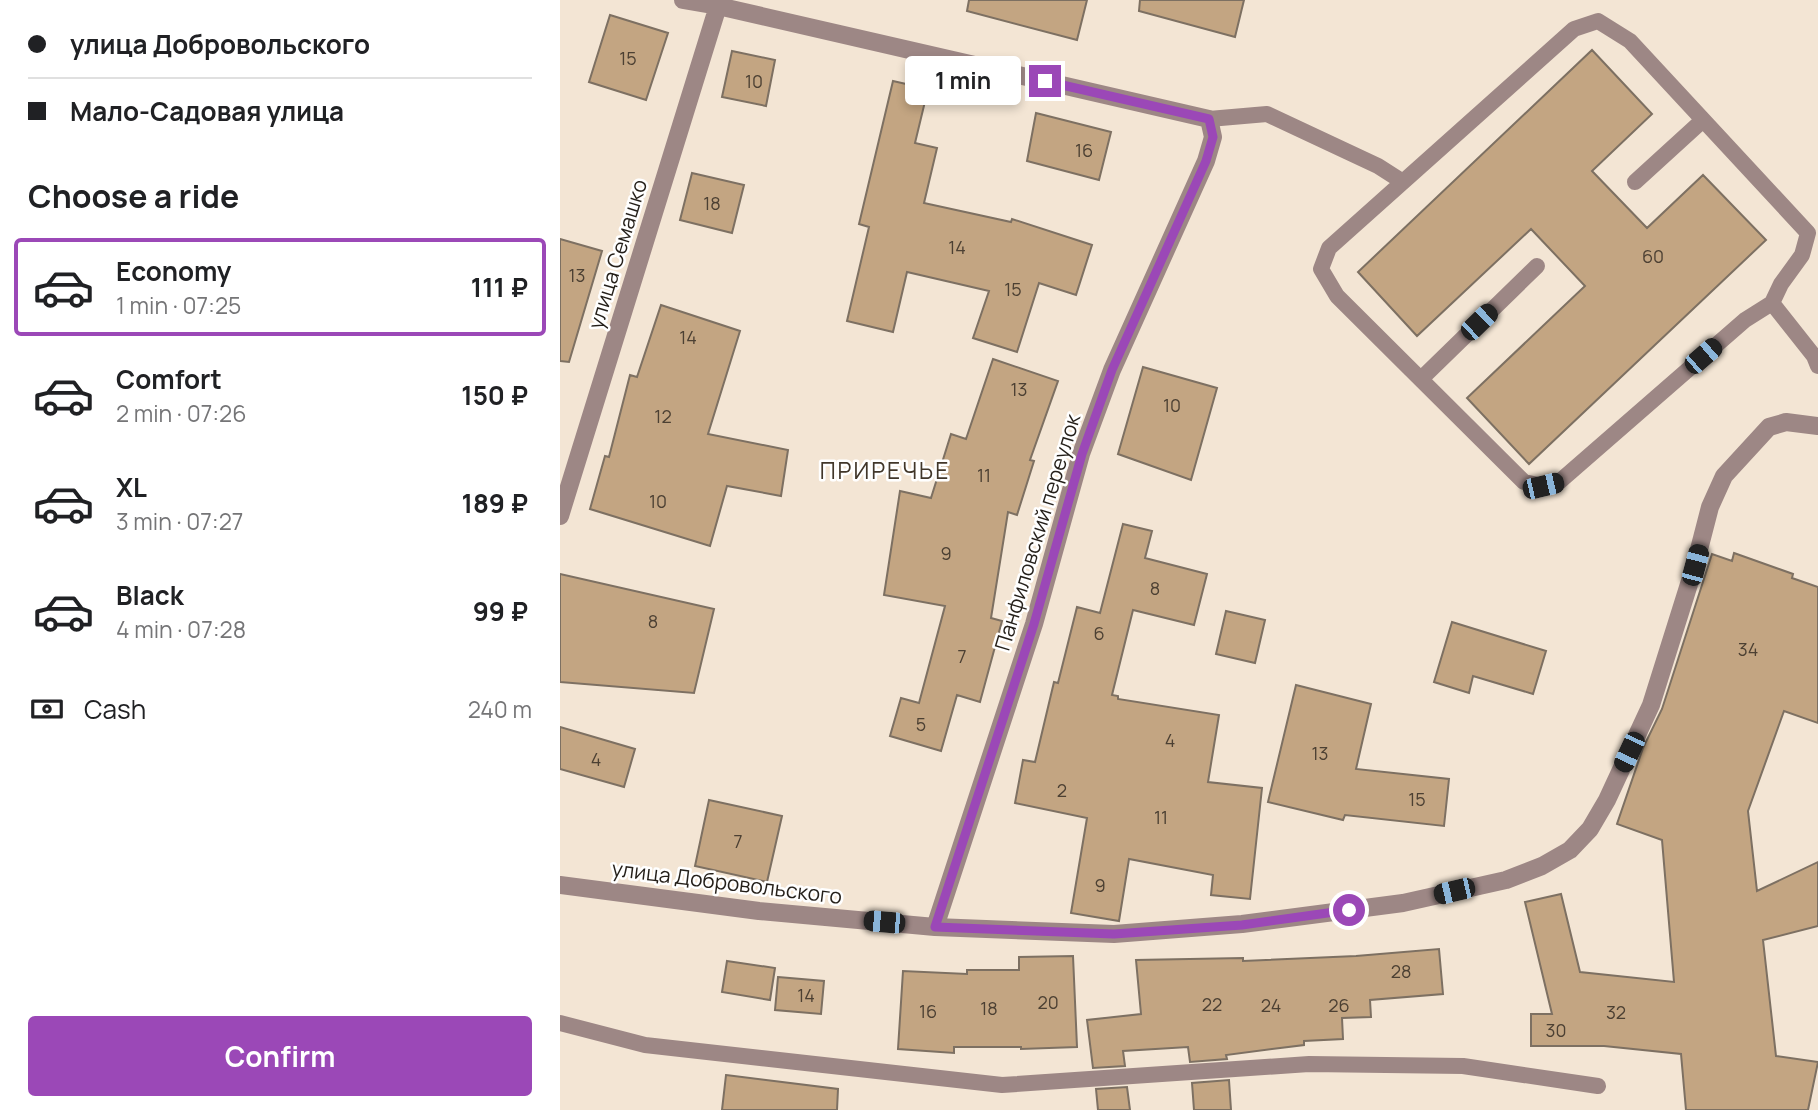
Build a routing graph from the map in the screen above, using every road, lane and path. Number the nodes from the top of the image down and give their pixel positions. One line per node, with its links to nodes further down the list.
1 (683, 0): 2 (street)
2 (718, 6): 3 (street); 12 (street, улица Семашко)
3 (1209, 119): 5 (lane); 14 (street, Панфиловский переулок)
4 (1703, 120): 5 (lane); 6 (lane); 8 (lane)
5 (1403, 182): 10 (lane)
6 (1635, 182)
7 (1537, 266): 10 (lane)
8 (1772, 303): 9 (lane); 10 (lane)
9 (1818, 366)
10 (1421, 379)
11 (1818, 426): 14 (street, улица Добровольского)
12 (560, 516)
13 (560, 885): 14 (street, улица Добровольского)
14 (935, 927)
15 (560, 1023): 16 (lane)
16 (1598, 1086)

